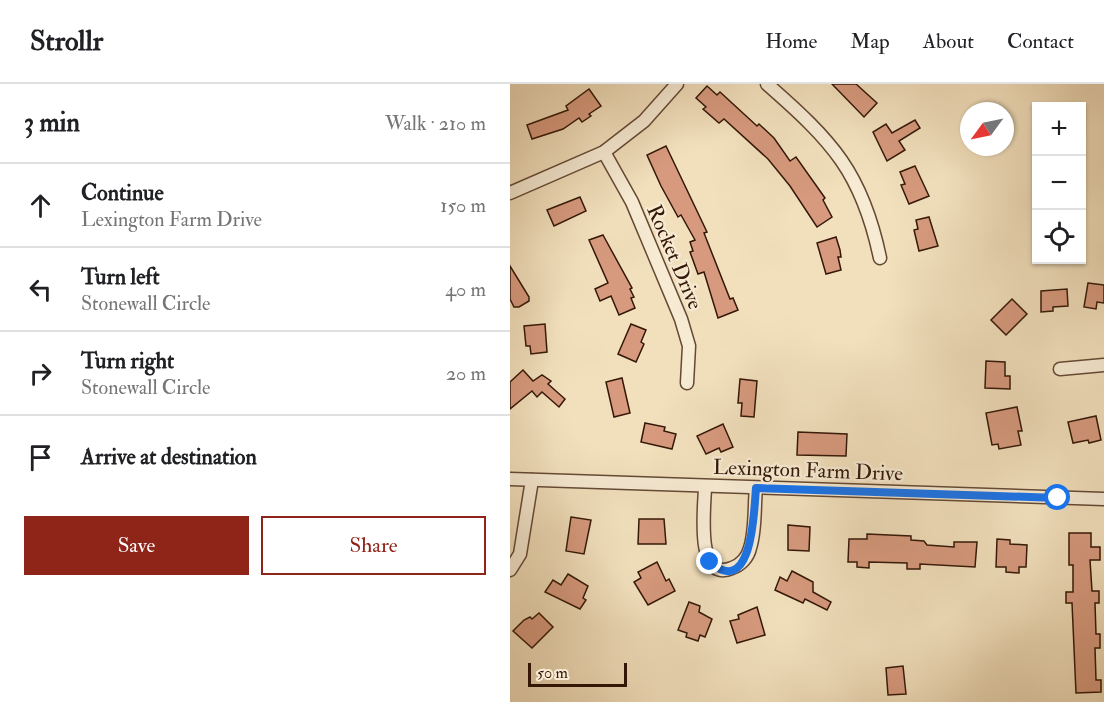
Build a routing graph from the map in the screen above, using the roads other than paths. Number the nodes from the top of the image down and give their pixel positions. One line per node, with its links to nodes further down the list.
1 (677, 84): 3 (street)
2 (767, 84): 5 (street)
3 (604, 152): 4 (street); 8 (street, Rocket Drive)
4 (510, 193)
5 (880, 258)
6 (1104, 365): 7 (street)
7 (1060, 369)
8 (687, 383)
9 (510, 479): 10 (street, Lexington Farm Drive)
10 (532, 480): 11 (street, Lexington Farm Drive); 14 (street)
11 (705, 486): 12 (street, Lexington Farm Drive); 12 (street)
12 (756, 488): 13 (street, Lexington Farm Drive)
13 (1104, 499)
14 (510, 570)

